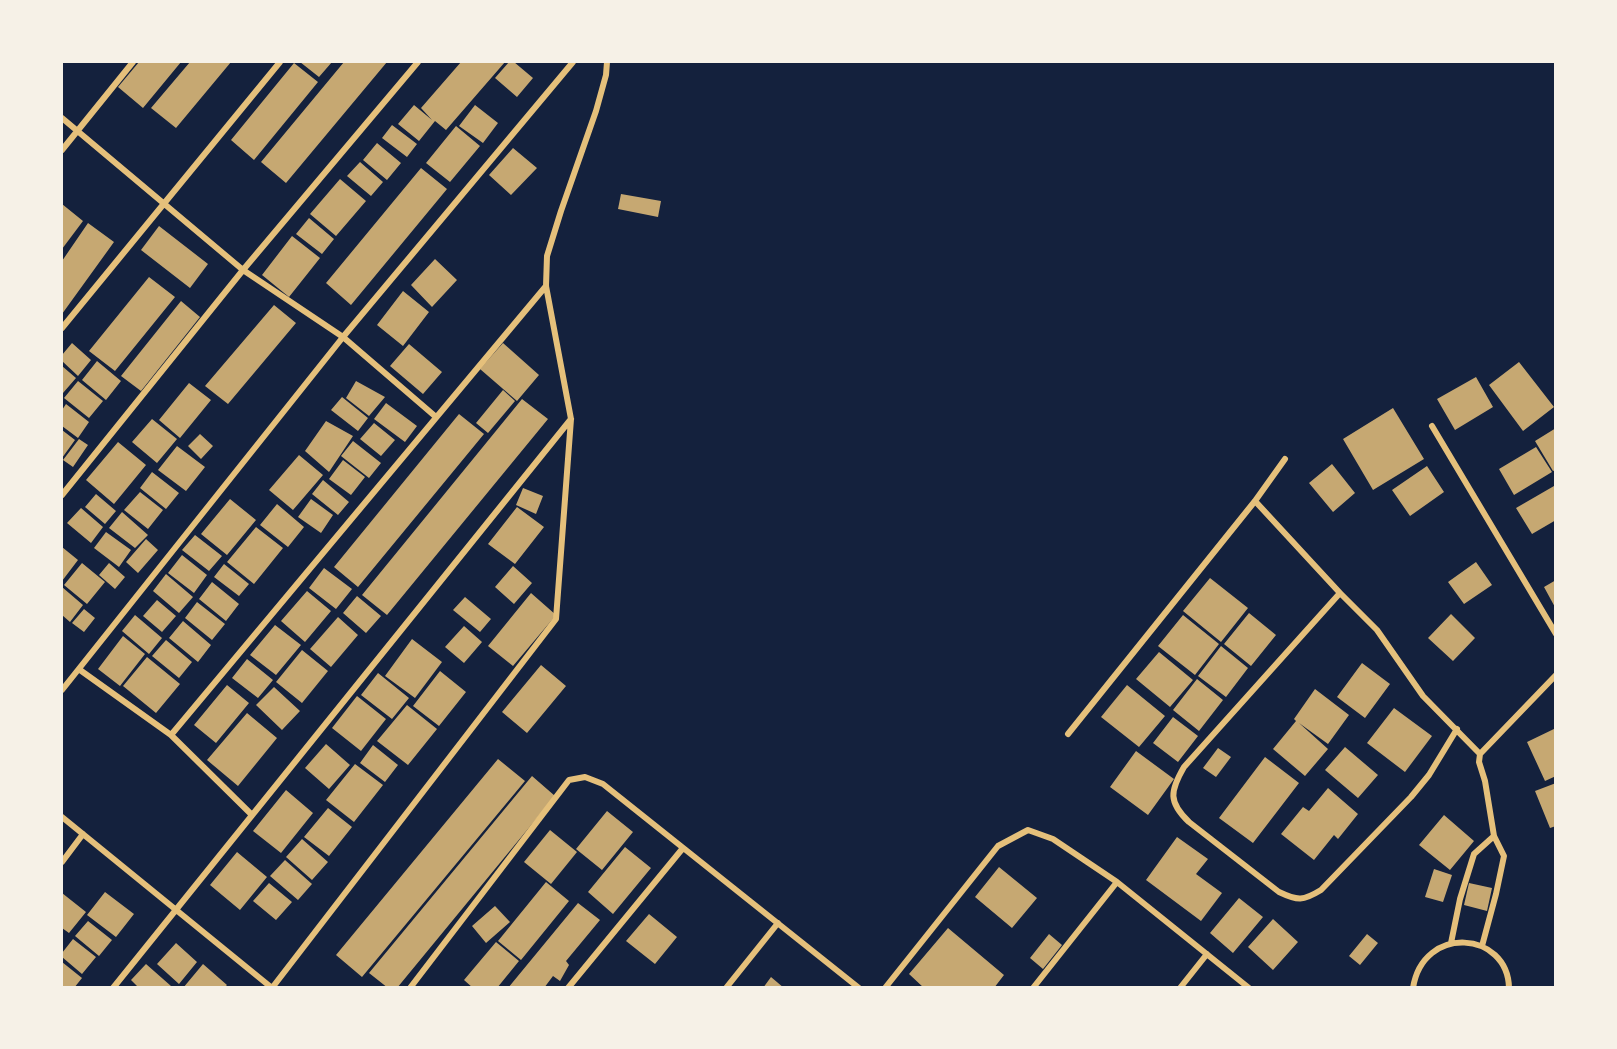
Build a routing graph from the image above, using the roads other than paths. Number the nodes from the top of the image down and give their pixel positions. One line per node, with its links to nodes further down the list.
1 (133, 62): 7 (street)
2 (280, 62): 9 (street)
3 (418, 62): 10 (street)
4 (573, 62): 13 (street)
5 (607, 62): 11 (street)
6 (62, 118): 7 (street)
7 (77, 131): 8 (street); 9 (street)
8 (62, 150)
9 (163, 203): 10 (street); 12 (street)
10 (243, 270): 13 (street); 18 (street)
11 (546, 286): 14 (street); 15 (street)
12 (62, 328)
13 (344, 337): 14 (street); 22 (street)
14 (436, 417): 27 (street)
15 (571, 419): 29 (street); 42 (street)
16 (1432, 426): 21 (street)
17 (1285, 459): 19 (street)
18 (62, 495)
19 (1255, 501): 20 (street); 26 (street)
20 (1340, 593): 25 (street); 25 (street)
21 (1556, 634)
22 (80, 670): 24 (street); 27 (street)
23 (1556, 675): 28 (street)
24 (62, 690)
25 (1457, 729): 28 (street)
26 (1068, 734)
27 (171, 735): 29 (street)
28 (1480, 754): 32 (street)
29 (252, 815): 36 (street)
30 (62, 817): 31 (street)
31 (83, 834): 34 (street); 36 (street)
32 (1494, 836): 38 (street); 39 (street)
33 (683, 848): 37 (street); 43 (street); 44 (street)
34 (62, 862)
35 (1117, 882): 40 (street); 47 (street); 48 (street)
36 (176, 910): 41 (street); 42 (street)
37 (778, 923): 45 (street); 46 (street)
38 (1450, 943): 39 (street); 51 (street)
39 (1482, 946): 52 (street)
40 (1207, 954): 49 (street); 50 (street)
41 (113, 987)
42 (272, 987)
43 (410, 987)
44 (568, 987)
45 (726, 987)
46 (859, 987)
47 (885, 987)
48 (1033, 987)
49 (1180, 987)
50 (1249, 987)
51 (1413, 987)
52 (1509, 987)

